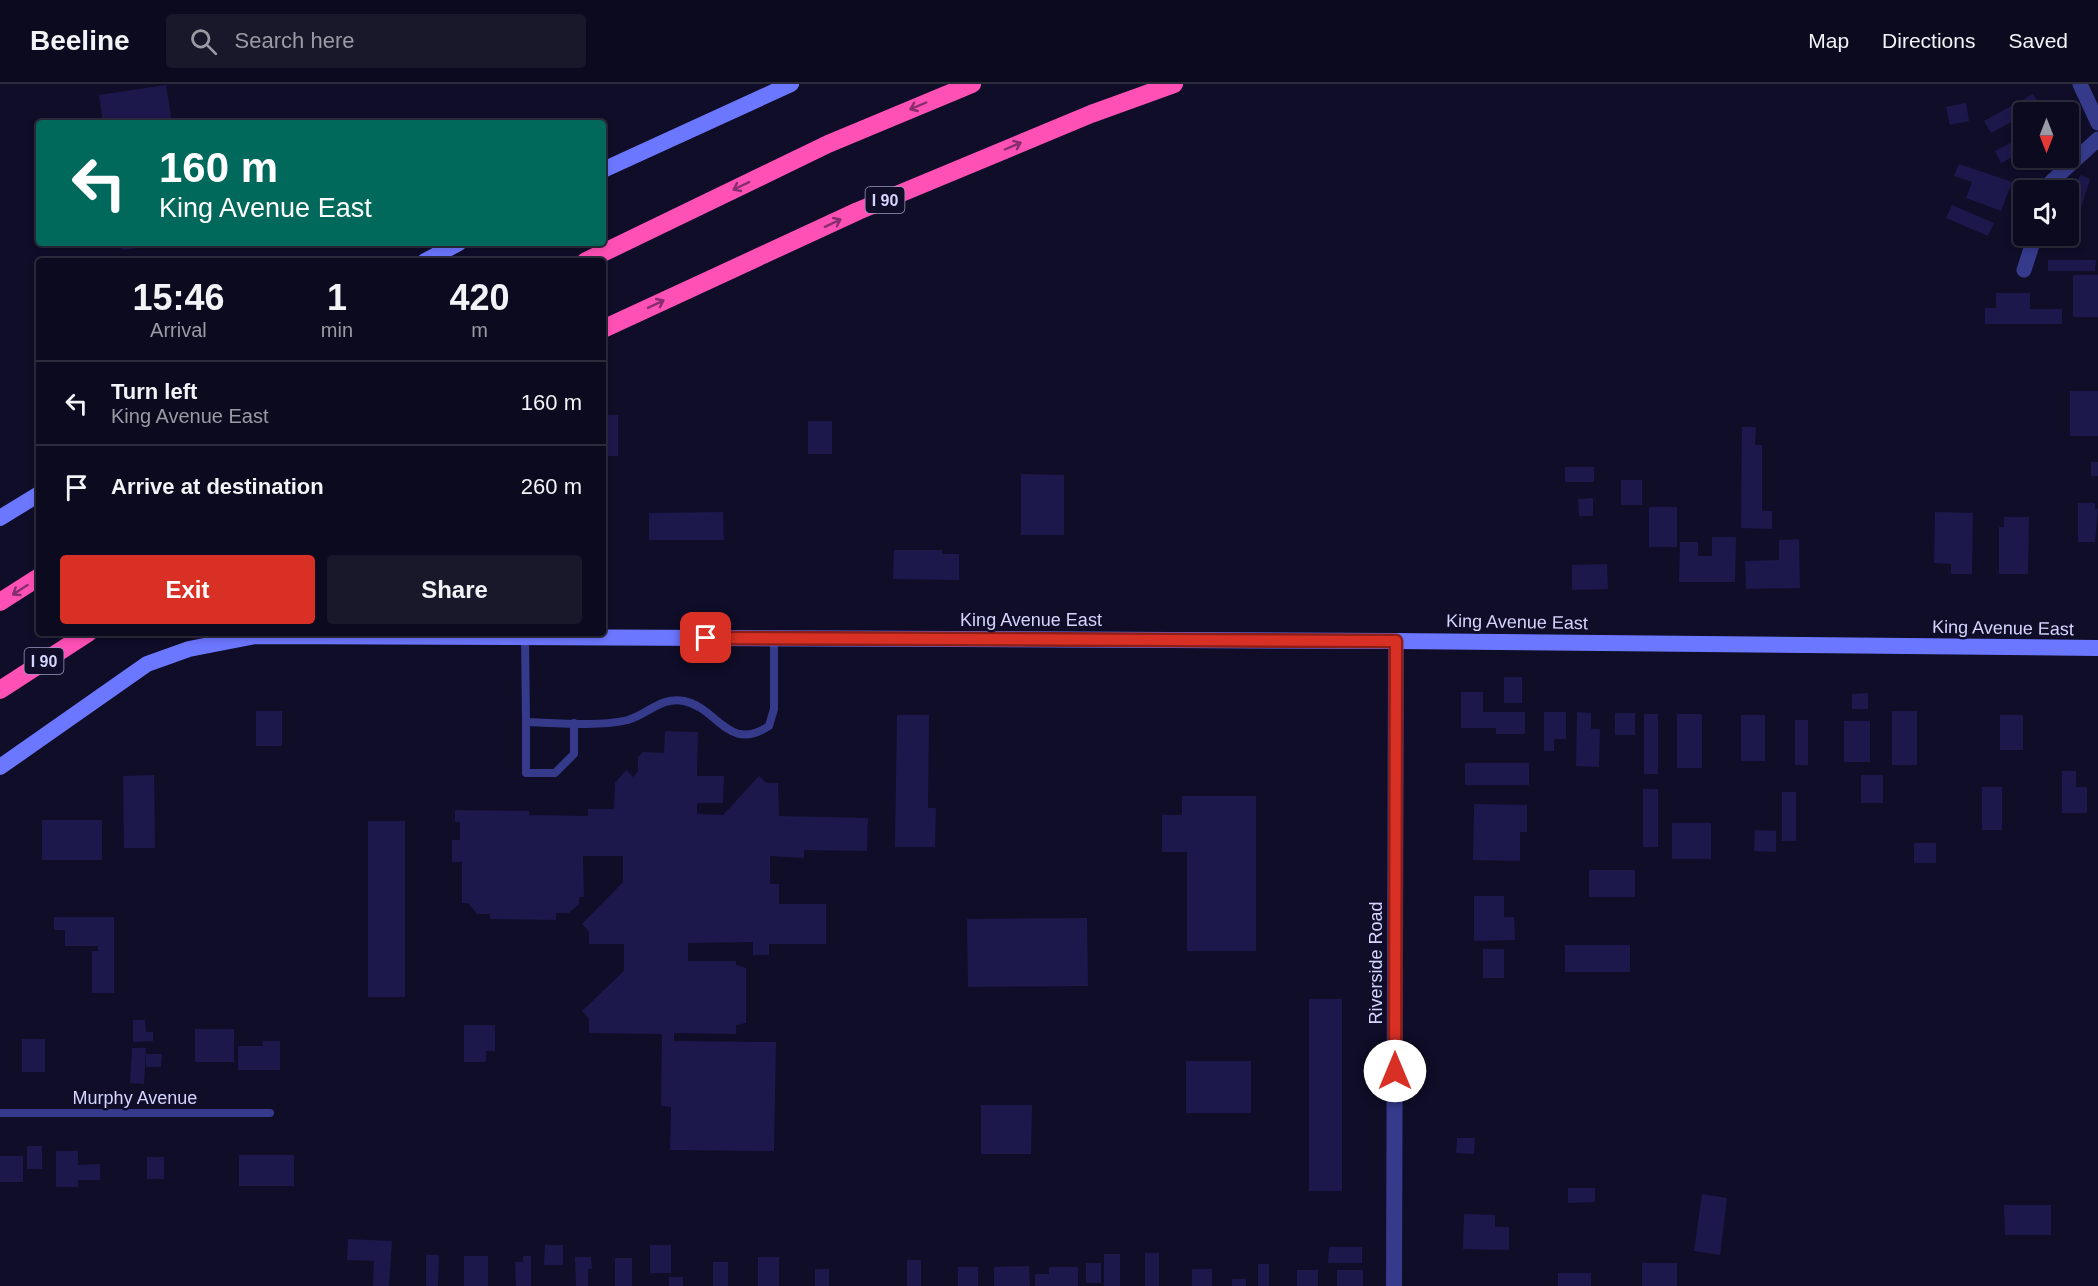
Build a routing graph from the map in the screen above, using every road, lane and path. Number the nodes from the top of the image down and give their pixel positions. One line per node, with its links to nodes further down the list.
1 (791, 84): 7 (main road)
2 (972, 84): 12 (highway, one-way to 12)
3 (1174, 84): 14 (highway, I 90, one-way to 3)
4 (2080, 84): 5 (street)
5 (2098, 123)
6 (2098, 139): 8 (street)
7 (606, 169)
8 (2053, 180)
9 (453, 246): 11 (main road)
10 (2032, 246): 13 (street)
11 (431, 258)
12 (592, 258)
13 (2024, 270)
14 (606, 328)
15 (36, 496): 16 (main road)
16 (0, 518)
17 (36, 579): 18 (highway, one-way to 18)
18 (0, 602)
19 (83, 636): 24 (highway, I 90)
20 (525, 637): 21 (main road, King Avenue East); 25 (lane); 27 (main road, King Avenue East)
21 (774, 638): 22 (main road, King Avenue East); 26 (lane)
22 (1396, 641): 23 (main road, King Avenue East); 30 (street, Riverside Road)
23 (2098, 648)
24 (0, 690)
25 (526, 722): 26 (lane); 26 (lane)
26 (574, 723)
27 (0, 767)
28 (0, 1113): 29 (lane, Murphy Avenue)
29 (270, 1113)
30 (1394, 1286)

